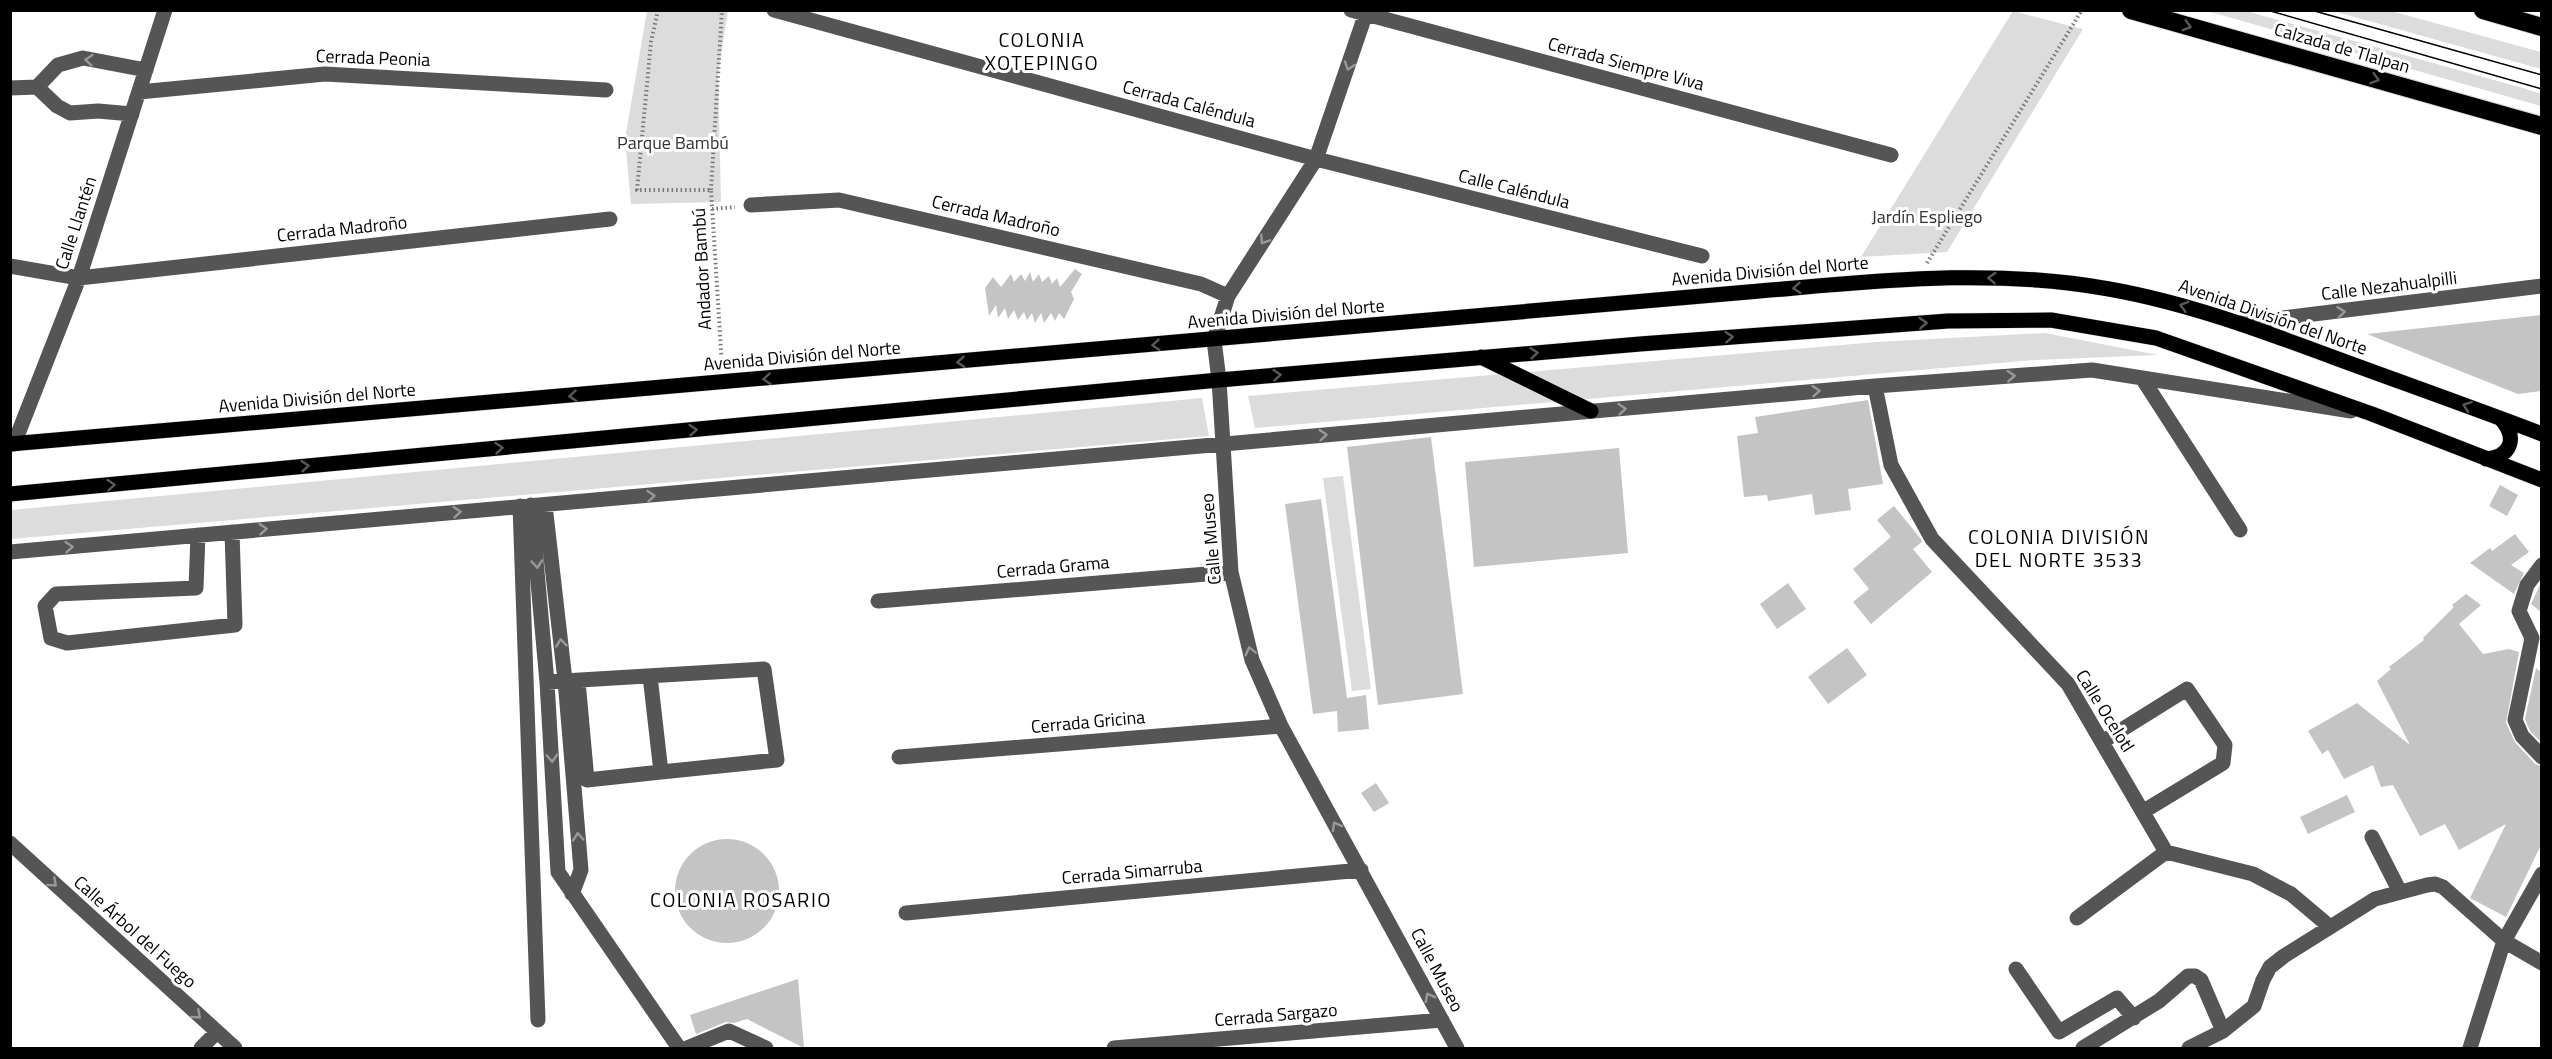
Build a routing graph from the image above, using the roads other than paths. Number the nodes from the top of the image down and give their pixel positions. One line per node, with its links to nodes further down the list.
1 (165, 10): 8 (street, Calle Llantén)
2 (774, 10): 16 (street, Cerrada Caléndula)
3 (1351, 10): 6 (street, Cerrada Siempre Viva)
4 (2131, 10): 14 (highway, Calzada de Tlalpan, one-way to 14)
5 (2483, 10): 7 (highway)
6 (1366, 13): 15 (street, Cerrada Siempre Viva); 16 (street, Calle Museo, one-way to 16)
7 (2540, 23)
8 (146, 70): 9 (street, one-way to 9); 12 (street, Calle Llantén)
9 (37, 87): 10 (street); 13 (street)
10 (10, 88)
11 (606, 90): 12 (street, Cerrada Peonia)
12 (139, 92): 13 (street, Calle Llantén)
13 (132, 114): 21 (street, Calle Llantén)
14 (2541, 126)
15 (1891, 155)
16 (1316, 159): 19 (street, Calle Caléndula); 23 (street, Calle Museo, one-way to 23)
17 (751, 205): 23 (street, Cerrada Madroño)
18 (610, 219): 21 (street, Cerrada Madroño)
19 (1702, 256)
20 (10, 266): 21 (street, Cerrada Madroño)
21 (79, 278): 34 (street, Calle Llantén)
22 (2541, 286): 24 (street, Calle Nezahualpilli, one-way to 22)
23 (1228, 296): 25 (street, Calle Museo)
24 (2241, 323): 25 (main road, Avenida División del Norte, one-way to 25); 32 (main road, Avenida División del Norte, one-way to 24)
25 (1214, 340): 28 (street, Calle Museo); 34 (main road, Avenida División del Norte, one-way to 34)
26 (1481, 357): 28 (main road, one-way to 26); 30 (main road); 31 (main road, one-way to 31)
27 (2142, 378): 29 (street, one-way to 27); 31 (street); 40 (street)
28 (1219, 380): 35 (street, Calle Museo); 38 (main road, one-way to 28)
29 (1875, 386): 30 (street, one-way to 29); 51 (street, Calle Ocelotl)
30 (1591, 411): 35 (street, one-way to 30)
31 (2372, 414): 36 (main road)
32 (2501, 419): 33 (main road, Avenida División del Norte); 36 (main road)
33 (2541, 434)
34 (12, 444)
35 (1223, 444): 39 (street, one-way to 35); 45 (street, Calle Museo)
36 (2486, 459): 37 (main road)
37 (2541, 480)
38 (10, 494)
39 (532, 506): 41 (street, one-way to 39); 48 (street, one-way to 39); 49 (street, one-way to 49); 70 (street)
40 (2240, 530)
41 (232, 532): 42 (street); 42 (street)
42 (198, 535): 43 (street, one-way to 42)
43 (10, 552)
44 (2541, 565): 53 (street)
45 (1231, 572): 46 (street, Cerrada Grama); 50 (street, Calle Museo, one-way to 45)
46 (878, 601)
47 (650, 676): 48 (street); 54 (street); 54 (street)
48 (572, 681): 49 (street); 54 (street); 62 (street, one-way to 48)
49 (547, 682): 62 (street, one-way to 62)
50 (1281, 726): 52 (street, Cerrada Gricina); 59 (street, Calle Museo, one-way to 50)
51 (2102, 742): 55 (street, Calle Ocelotl); 55 (street)
52 (899, 757)
53 (2541, 757)
54 (661, 772)
55 (2144, 811): 58 (street, Calle Ocelotl)
56 (2372, 837): 61 (street)
57 (10, 843): 73 (street, Calle Árbol del Fuego, one-way to 73)
58 (2166, 852): 64 (street); 65 (street)
59 (1361, 870): 63 (street, Cerrada Simarruba); 71 (street, Calle Museo, one-way to 59)
60 (2541, 874): 66 (street)
61 (2400, 892): 65 (street); 66 (street)
62 (572, 894): 76 (street)
63 (906, 913)
64 (2078, 918)
65 (2330, 926): 72 (street)
66 (2504, 941): 67 (street); 83 (street)
67 (2541, 963)
68 (2016, 969): 69 (street)
69 (2134, 1018): 72 (street); 81 (street)
70 (538, 1020)
71 (1442, 1020): 79 (street, Cerrada Sargazo); 80 (street, Calle Museo)
72 (2223, 1031): 82 (street)
73 (216, 1033): 74 (street); 75 (street, Calle Árbol del Fuego)
74 (201, 1048)
75 (235, 1048)
76 (679, 1048)
77 (687, 1048): 78 (street)
78 (766, 1048)
79 (1114, 1048)
80 (1457, 1048)
81 (2083, 1048)
82 (2189, 1048)
83 (2470, 1048)

